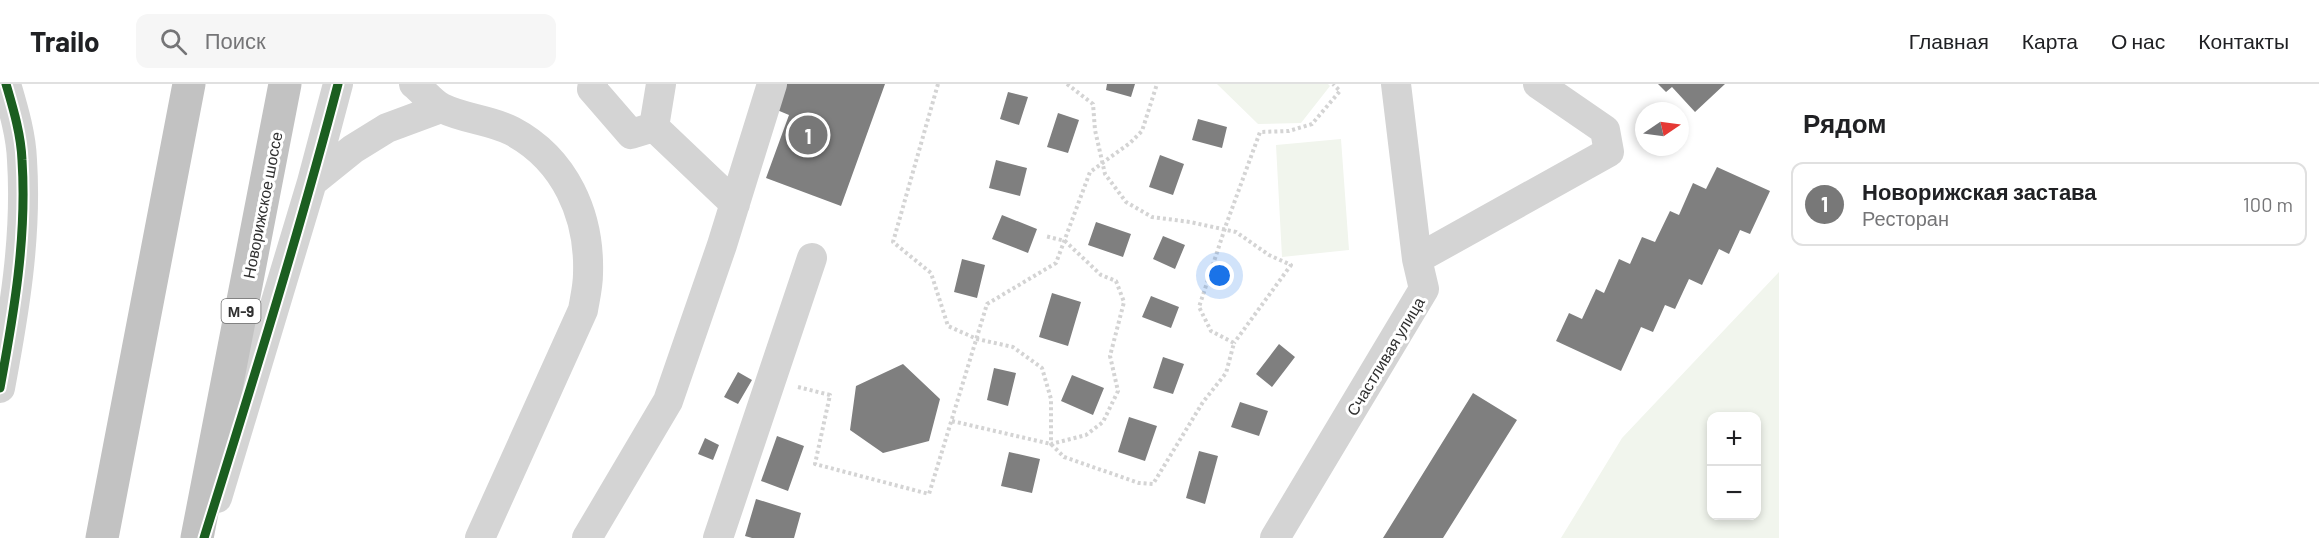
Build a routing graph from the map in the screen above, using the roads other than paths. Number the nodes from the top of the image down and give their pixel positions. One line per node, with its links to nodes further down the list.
1 (6, 84): 17 (street)
2 (189, 84): 18 (highway)
3 (285, 84): 19 (highway, Новорижское шоссе / М-9)
4 (338, 84): 13 (street)
5 (414, 84): 11 (street)
6 (593, 84): 12 (street)
7 (661, 84): 12 (street)
8 (772, 84): 14 (street)
9 (1396, 84): 16 (street, Счастливая улица)
10 (1538, 84): 16 (street)
11 (441, 108): 13 (street); 21 (street)
12 (654, 127): 14 (street)
13 (312, 182): 20 (street)
14 (735, 204): 22 (street)
15 (812, 258): 23 (street)
16 (1417, 259): 24 (street, Счастливая улица)
17 (0, 388)
18 (102, 538)
19 (197, 538)
20 (204, 538)
21 (480, 538)
22 (587, 538)
23 (718, 538)
24 (1275, 538)

